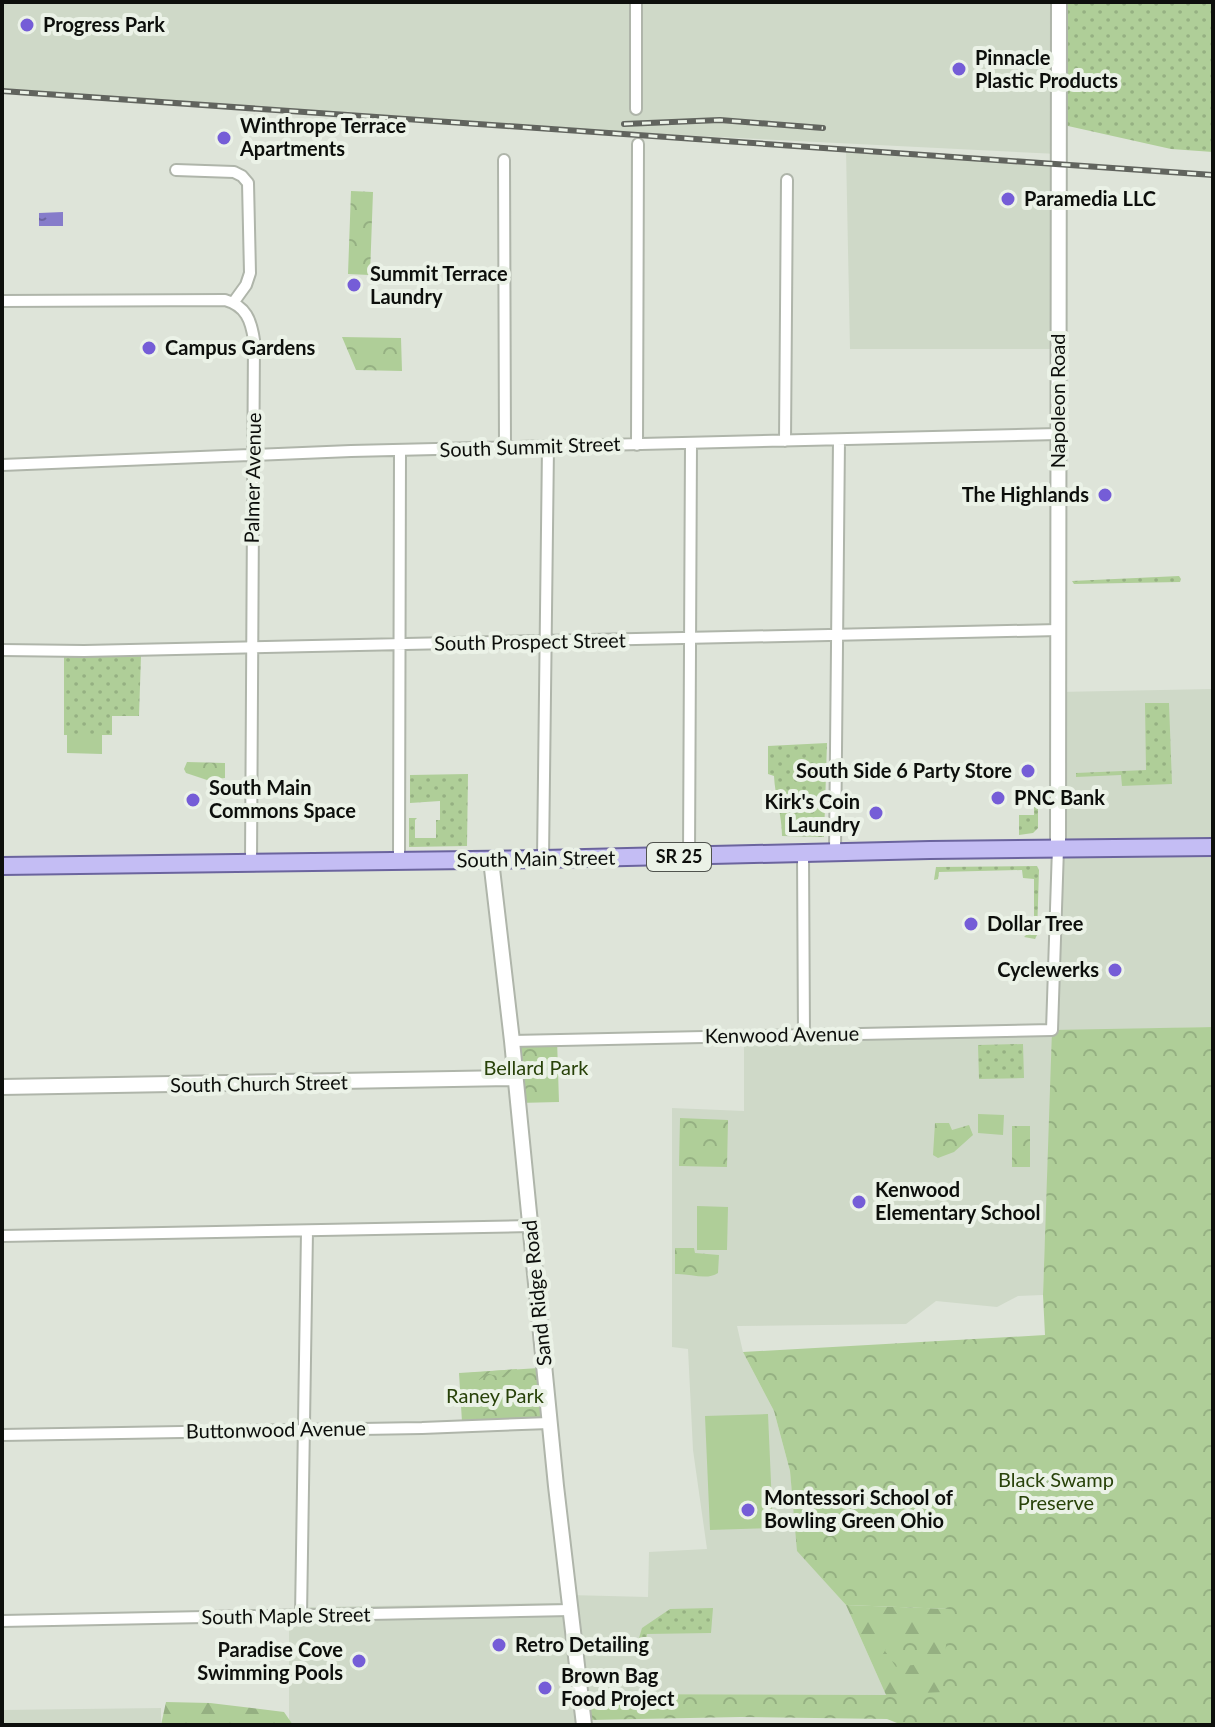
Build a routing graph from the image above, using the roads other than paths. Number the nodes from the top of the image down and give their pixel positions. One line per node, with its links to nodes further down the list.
1 (636, 2): 3 (street)
2 (1059, 2): 10 (street, Napoleon Road)
3 (636, 109)
4 (638, 144): 14 (street)
5 (504, 160): 16 (street)
6 (176, 170): 9 (street)
7 (787, 180): 12 (street)
8 (2, 301): 9 (street)
9 (233, 303): 18 (street, Palmer Avenue)
10 (1058, 434): 11 (street, South Summit Street); 20 (street, Napoleon Road)
11 (839, 440): 12 (street, South Summit Street); 21 (street)
12 (785, 441): 13 (street, South Summit Street)
13 (691, 444): 14 (street, South Summit Street); 22 (street)
14 (637, 445): 15 (street, South Summit Street)
15 (548, 447): 16 (street, South Summit Street); 23 (street)
16 (505, 448): 17 (street, South Summit Street)
17 (400, 450): 18 (street, South Summit Street); 24 (street)
18 (255, 455): 19 (street, South Summit Street); 25 (street, Palmer Avenue)
19 (2, 465)
20 (1058, 630): 21 (street, South Prospect Street); 28 (street, Napoleon Road)
21 (838, 636): 22 (street, South Prospect Street); 29 (street)
22 (692, 639): 23 (street, South Prospect Street); 31 (street)
23 (545, 642): 24 (street, South Prospect Street); 32 (street)
24 (399, 644): 25 (street, South Prospect Street); 33 (street)
25 (252, 647): 26 (street, South Prospect Street); 35 (street, Palmer Avenue)
26 (2, 650)
27 (1213, 847): 28 (main road, South Main Street / SR 25)
28 (1058, 848): 29 (main road, South Main Street / SR 25); 37 (street, Kenwood Avenue)
29 (835, 853): 30 (main road, South Main Street / SR 25)
30 (803, 854): 31 (main road, South Main Street / SR 25); 37 (street)
31 (689, 857): 32 (main road, South Main Street / SR 25)
32 (543, 859): 34 (main road, South Main Street / SR 25)
33 (399, 860): 34 (main road, South Main Street / SR 25); 35 (main road, South Main Street / SR 25)
34 (491, 860): 38 (street, Sand Ridge Road)
35 (251, 862): 36 (main road, South Main Street / SR 25)
36 (2, 866)
37 (804, 1035): 38 (street, Kenwood Avenue)
38 (512, 1041): 39 (street, Sand Ridge Road)
39 (516, 1078): 40 (street, South Church Street); 41 (street, Sand Ridge Road)
40 (2, 1087)
41 (530, 1226): 42 (street); 44 (street, Sand Ridge Road)
42 (307, 1231): 43 (street); 45 (street)
43 (2, 1236)
44 (549, 1423): 45 (street, Buttonwood Avenue); 47 (street, Sand Ridge Road)
45 (304, 1430): 46 (street, Buttonwood Avenue); 48 (street)
46 (2, 1435)
47 (571, 1610): 48 (street, South Maple Street); 50 (street, Sand Ridge Road)
48 (301, 1616): 49 (street, South Maple Street)
49 (2, 1621)
50 (584, 1725)

